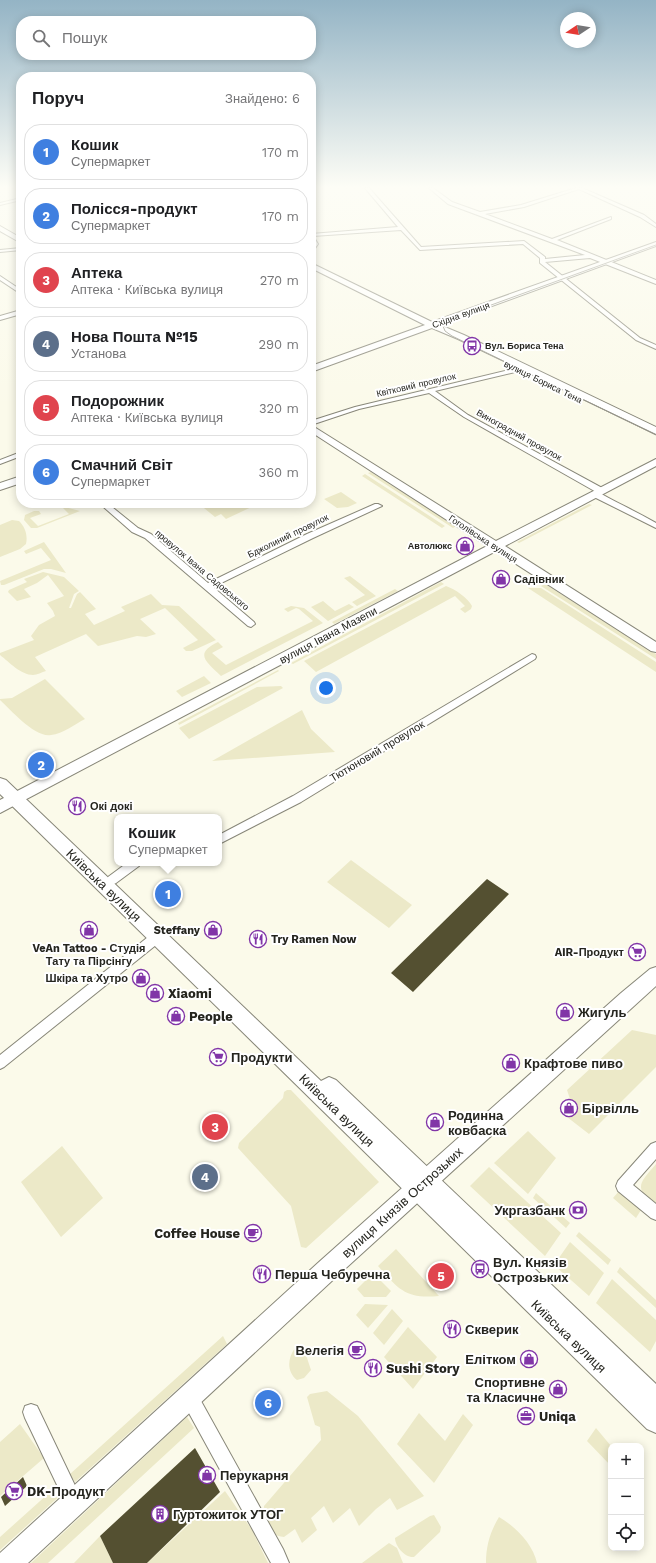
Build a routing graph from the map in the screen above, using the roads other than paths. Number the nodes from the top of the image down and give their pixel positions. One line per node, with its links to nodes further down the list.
1 (543, 261): 8 (street)
2 (603, 261): 5 (street)
3 (613, 261): 5 (street, Східна вулиця)
4 (615, 261): 5 (street, Східна вулиця)
5 (608, 263): 8 (street, Східна вулиця); 9 (street)
6 (316, 268): 13 (street, вулиця Бориса Тена)
7 (0, 278): 10 (street)
8 (564, 280): 13 (street, Східна вулиця); 14 (street)
9 (656, 282)
10 (16, 289)
11 (16, 313): 12 (street)
12 (0, 318)
13 (435, 327): 15 (street, Східна вулиця); 16 (street, вулиця Бориса Тена); 17 (street, Східна вулиця)
14 (656, 347)
15 (316, 367)
16 (523, 369): 18 (street, Квітковий провулок); 21 (street, вулиця Бориса Тена); 22 (street, вулиця Бориса Тена)
17 (316, 371)
18 (431, 391): 19 (street, Квітковий провулок); 30 (street, Виноградний провулок)
19 (316, 420)
20 (316, 431): 34 (street, Гоголівська вулиця)
21 (656, 431)
22 (656, 437)
23 (16, 456): 24 (street)
24 (0, 462)
25 (656, 462): 30 (street, вулиця Івана Мазепи)
26 (16, 481): 28 (street)
27 (16, 484): 29 (street)
28 (0, 487)
29 (0, 490)
30 (598, 492): 33 (street, Виноградний провулок); 34 (street, вулиця Івана Мазепи)
31 (378, 506): 35 (street, Бджолиний провулок)
32 (109, 508): 35 (street, провулок Івана Садовського)
33 (656, 526)
34 (495, 546): 37 (street, Гоголівська вулиця); 41 (street, вулиця Івана Мазепи)
35 (207, 587): 36 (street, провулок Івана Садовського)
36 (251, 624)
37 (656, 648)
38 (532, 657): 42 (street, Тютюновий провулок)
39 (0, 772): 41 (main road, Київська вулиця)
40 (0, 784): 41 (main road, Київська вулиця)
41 (13, 800): 44 (main road, Київська вулиця); 45 (main road, Київська вулиця)
42 (222, 838)
43 (131, 866): 44 (street)
44 (112, 880): 49 (main road, Київська вулиця)
45 (157, 937): 47 (street); 49 (main road, Київська вулиця)
46 (653, 981): 49 (street, вулиця Князів Острозьких)
47 (0, 1063)
48 (656, 1149): 50 (street)
49 (422, 1185): 51 (street, вулиця Князів Острозьких); 52 (main road, Київська вулиця); 54 (main road, Київська вулиця)
50 (656, 1213)
51 (190, 1398): 55 (street, вулиця Князів Острозьких); 57 (street)
52 (656, 1402)
53 (31, 1412): 55 (street)
54 (656, 1420)
55 (74, 1503): 56 (street, вулиця Князів Острозьких)
56 (9, 1563)
57 (280, 1563)

